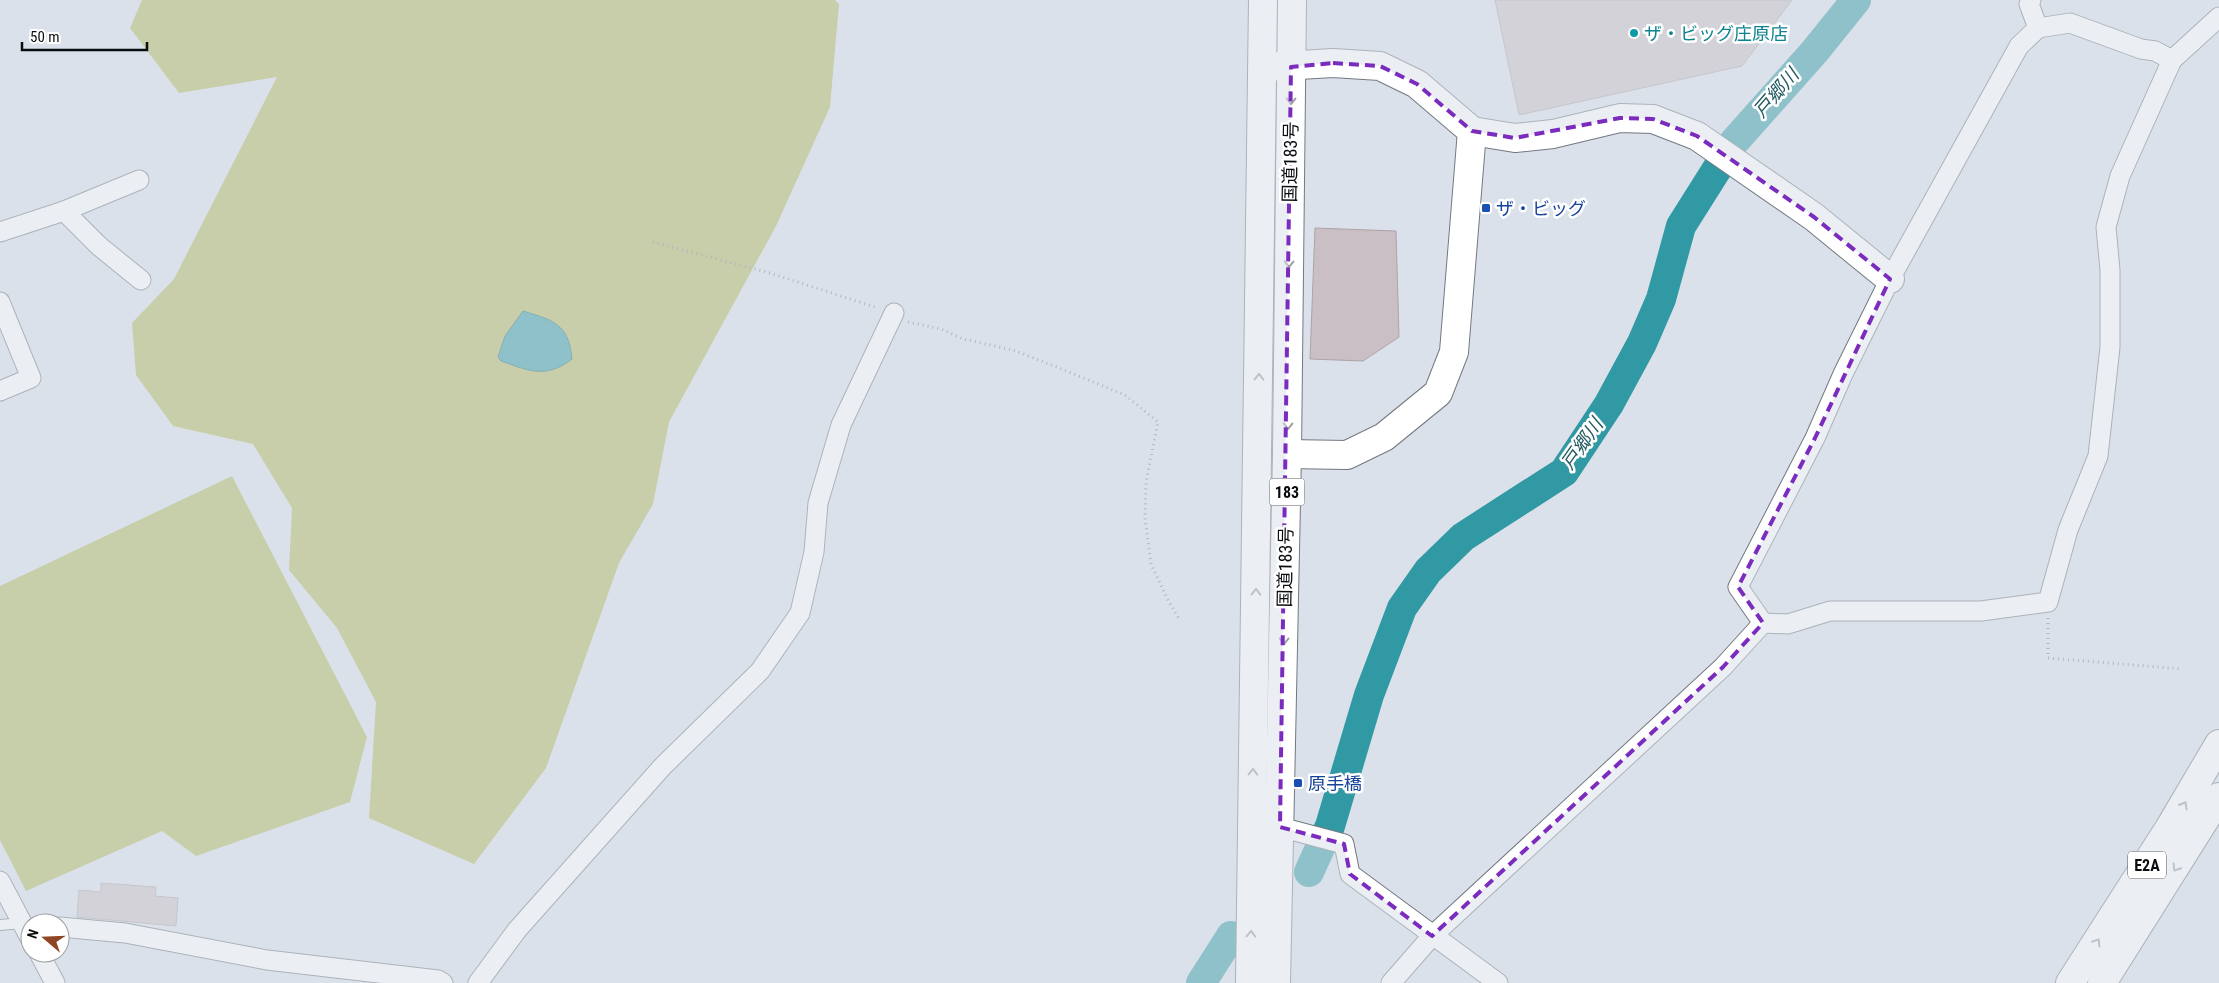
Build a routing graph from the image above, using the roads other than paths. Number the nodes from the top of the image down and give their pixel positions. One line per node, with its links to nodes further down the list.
1 (1263, 0): 7 (main road, 国道183号 / 183)
2 (1292, 0): 8 (main road, 国道183号 / 183)
3 (2031, 0): 5 (street)
4 (2219, 17): 6 (street)
5 (2038, 28): 6 (street); 13 (street)
6 (2172, 60): 19 (street)
7 (1263, 67): 8 (main road); 33 (main road, 国道183号 / 183, one-way to 7)
8 (1291, 67): 9 (main road); 18 (main road, 国道183号 / 183, one-way to 18)
9 (1472, 131): 13 (main road); 18 (main road)
10 (140, 180): 11 (street)
11 (64, 211): 12 (street); 14 (street)
12 (0, 232)
13 (1890, 279): 19 (street)
14 (141, 280)
15 (0, 302): 17 (street)
16 (894, 313): 32 (street)
17 (0, 391)
18 (1288, 454): 22 (main road, 国道183号 / 183, one-way to 22)
19 (1763, 622): 28 (street)
20 (2219, 744): 37 (main road, E2A, one-way to 20)
21 (2219, 797): 38 (main road, E2A, one-way to 38)
22 (1280, 827): 28 (street); 34 (main road, 国道183号 / 183)
23 (0, 881): 24 (street)
24 (20, 916)
25 (0, 925): 26 (lane)
26 (20, 927)
27 (70, 928): 31 (street)
28 (1432, 936): 35 (street); 36 (street)
29 (44, 963): 30 (street)
30 (55, 983)
31 (443, 983)
32 (478, 983)
33 (1250, 983)
34 (1276, 983)
35 (1391, 983)
36 (1498, 983)
37 (2070, 983)
38 (2102, 983)

